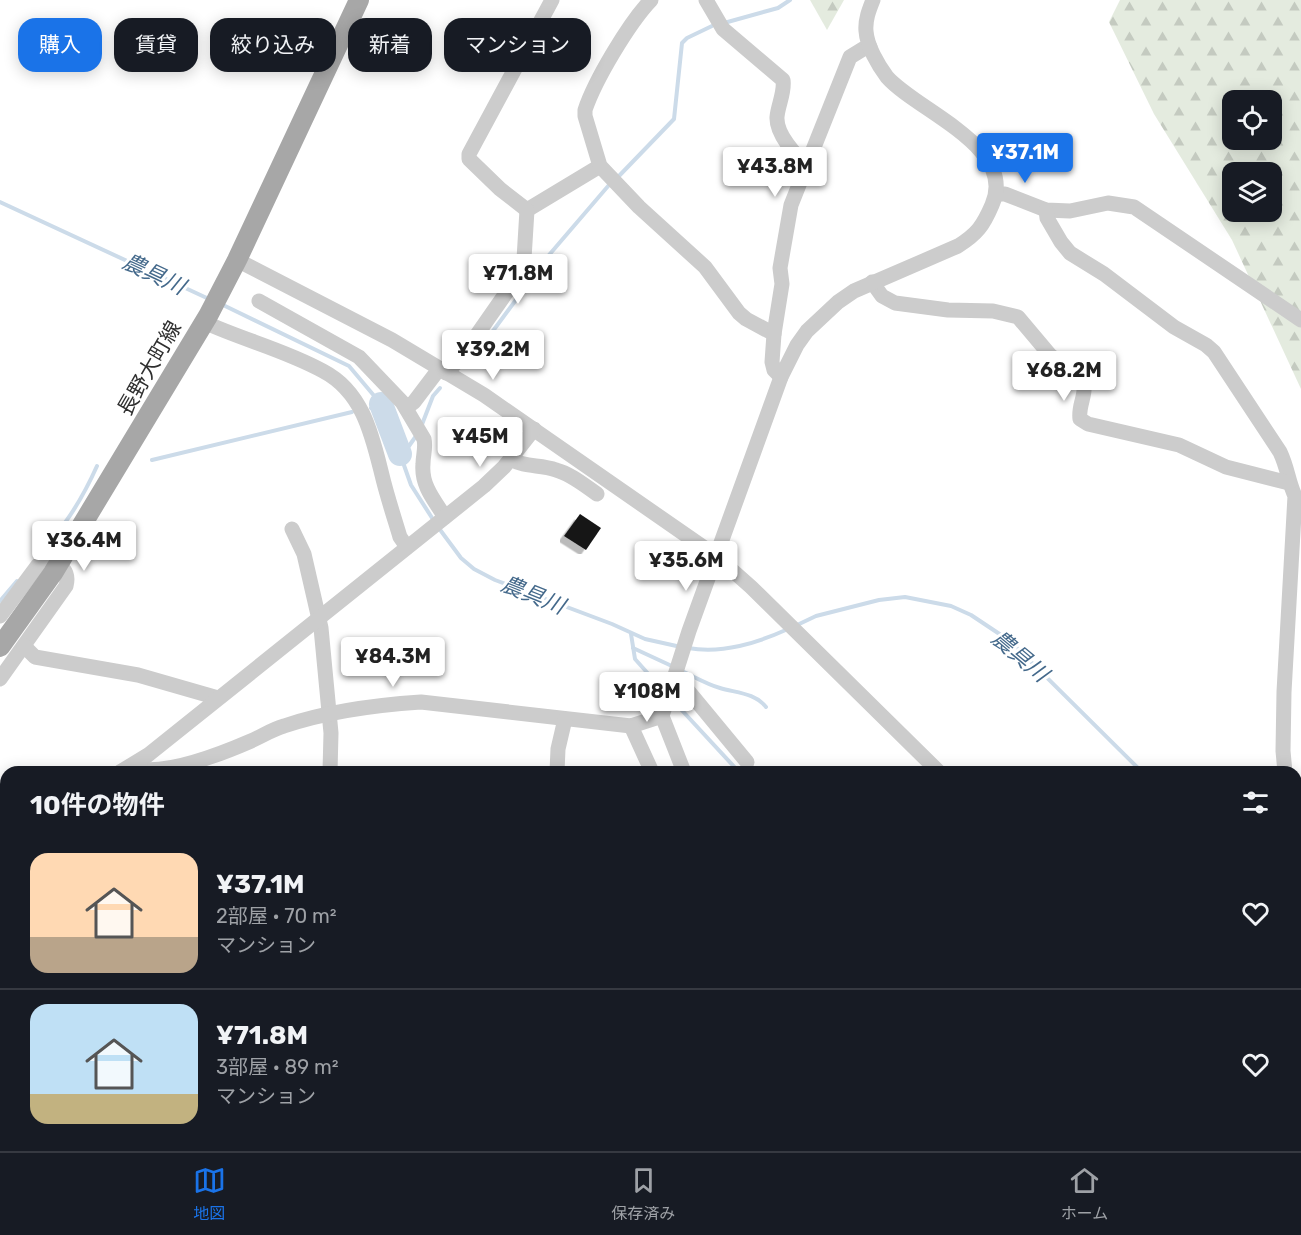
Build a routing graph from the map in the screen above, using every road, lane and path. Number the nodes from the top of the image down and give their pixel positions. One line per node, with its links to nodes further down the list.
1 (359, 0): 12 (main road, 長野大町線)
2 (552, 0): 10 (street)
3 (651, 0): 8 (street)
4 (706, 0): 7 (street)
5 (873, 0): 6 (street)
6 (870, 47): 7 (street); 9 (street)
7 (807, 165): 17 (street)
8 (600, 166): 10 (street); 17 (street)
9 (997, 194): 11 (street); 13 (street)
10 (527, 210): 18 (street)
11 (1046, 210): 16 (street); 23 (street)
12 (237, 260): 15 (main road, 長野大町線); 18 (street)
13 (872, 282): 19 (street); 23 (street)
14 (260, 301): 20 (street)
15 (206, 319): 27 (street); 29 (main road, 長野大町線)
16 (1301, 320)
17 (774, 334): 19 (street)
18 (443, 371): 20 (street); 21 (street)
19 (781, 378): 28 (street)
20 (410, 415): 25 (street)
21 (534, 429): 22 (street); 28 (street)
22 (510, 459): 24 (street); 25 (street)
23 (1289, 483): 49 (street)
24 (597, 494)
25 (443, 519): 27 (street)
26 (292, 529): 31 (street)
27 (410, 544): 31 (street)
28 (716, 556): 34 (street); 48 (street)
29 (59, 564): 30 (street); 32 (street); 33 (main road, 長野大町線)
30 (0, 616)
31 (318, 619): 36 (street); 37 (street)
32 (24, 646): 35 (street); 36 (street)
33 (0, 647)
34 (675, 675): 38 (street); 41 (street)
35 (0, 679)
36 (218, 698): 42 (street)
37 (328, 715): 39 (street); 43 (street); 44 (street)
38 (662, 716): 40 (street); 47 (street)
39 (565, 719): 40 (street); 45 (street)
40 (631, 726): 46 (street)
41 (747, 762)
42 (130, 766)
43 (174, 766)
44 (331, 766)
45 (557, 766)
46 (649, 766)
47 (682, 766)
48 (933, 766)
49 (1284, 766)

